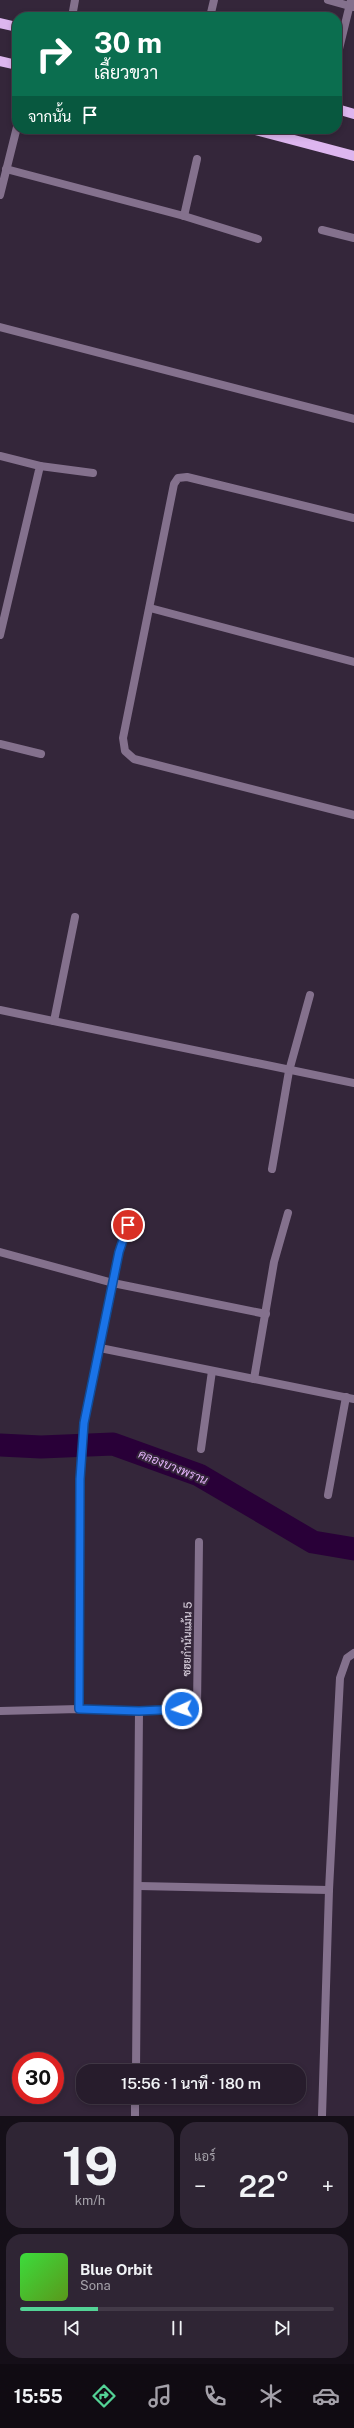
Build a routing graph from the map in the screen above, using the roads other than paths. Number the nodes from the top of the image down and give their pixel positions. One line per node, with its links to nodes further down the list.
1 (75, 0): 5 (street)
2 (214, 0): 6 (street)
3 (328, 0): 4 (street)
4 (351, 4): 9 (street)
5 (73, 12)
6 (211, 12)
7 (0, 23): 8 (main road)
8 (12, 26)
9 (342, 38)
10 (0, 60): 11 (main road)
11 (12, 64)
12 (342, 110): 13 (main road)
13 (354, 114)
14 (15, 134): 18 (street)
15 (279, 134): 16 (main road)
16 (354, 156)
17 (196, 159): 20 (street)
18 (6, 169): 19 (street); 20 (street)
19 (0, 195)
20 (184, 216): 23 (street)
21 (322, 230): 22 (street)
22 (354, 238)
23 (258, 239)
24 (0, 327): 25 (street)
25 (354, 419)
26 (0, 456): 27 (street)
27 (40, 466): 28 (street); 31 (street)
28 (92, 473)
29 (354, 518): 30 (street)
30 (150, 608): 32 (street); 35 (street)
31 (0, 635)
32 (354, 662)
33 (0, 744): 34 (street)
34 (41, 754)
35 (354, 815)
36 (75, 917): 39 (street)
37 (310, 995): 40 (street)
38 (0, 1010): 39 (street)
39 (54, 1021): 40 (street)
40 (289, 1070): 41 (street); 42 (street)
41 (354, 1084)
42 (272, 1169)
43 (288, 1213): 47 (street)
44 (128, 1225): 46 (street)
45 (0, 1252): 46 (street)
46 (113, 1283): 47 (street); 48 (street)
47 (266, 1314): 50 (street)
48 (100, 1348): 49 (street); 56 (street)
49 (212, 1371): 50 (street); 52 (street)
50 (254, 1379): 51 (street)
51 (350, 1398): 53 (street)
52 (201, 1449)
53 (328, 1495)
54 (199, 1542): 58 (street, ซฮยกำนันแม้น 5)
55 (354, 1653): 60 (street)
56 (79, 1709): 57 (street, ซฮยกำนันแม้น 5); 58 (street, ซฮยกำนันแม้น 5)
57 (0, 1711)
58 (139, 1711): 59 (street)
59 (139, 1886): 60 (street); 61 (street)
60 (329, 1890): 64 (street)
61 (136, 2064)
62 (135, 2104): 63 (street)
63 (135, 2116)
64 (322, 2116)

